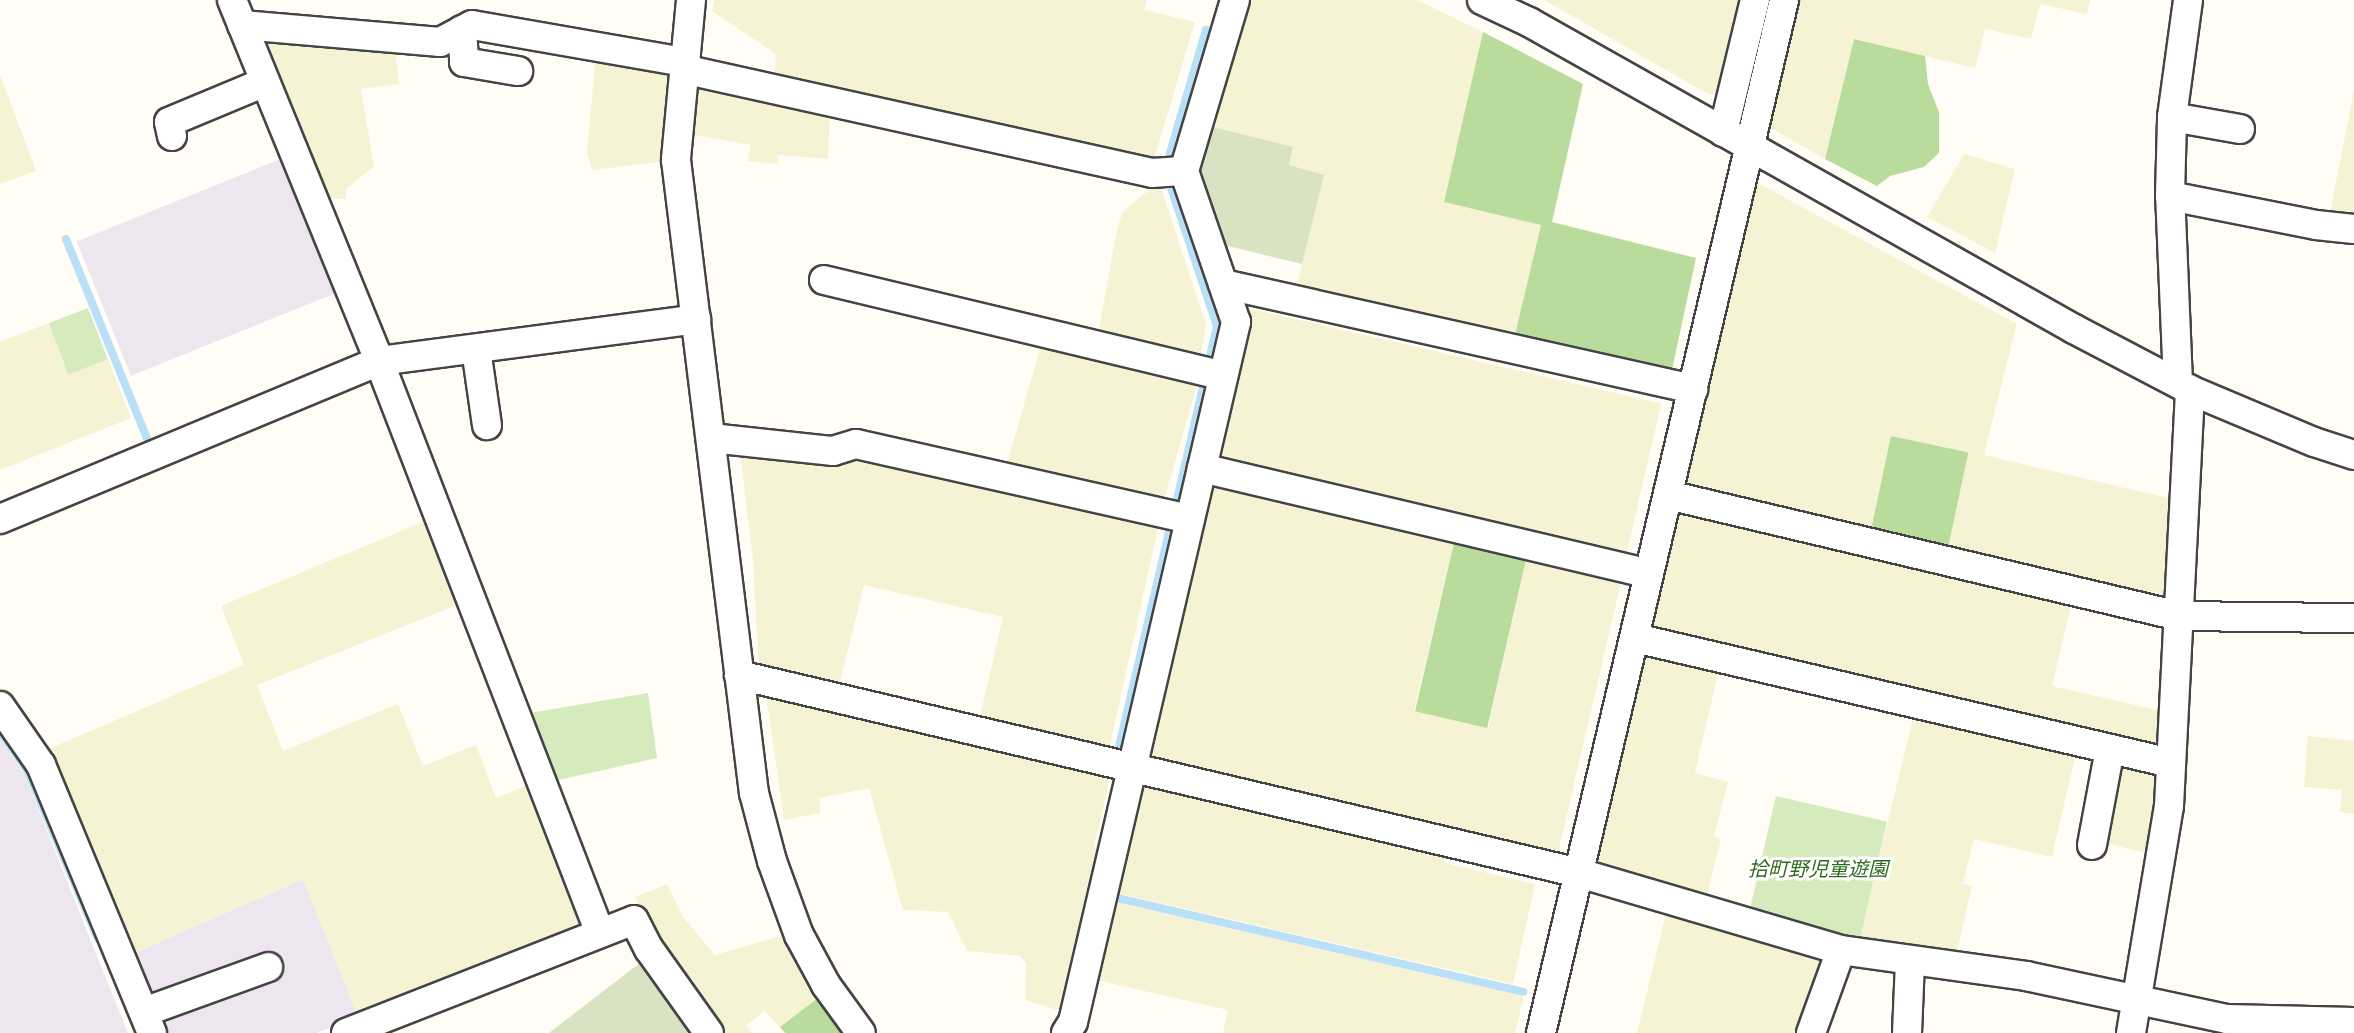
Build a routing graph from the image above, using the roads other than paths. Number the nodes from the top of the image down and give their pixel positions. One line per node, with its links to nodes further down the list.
1 (691, 0): 9 (street)
2 (1235, 0): 17 (street)
3 (1482, 0): 14 (street)
4 (1755, 0): 14 (street)
5 (1784, 0): 16 (street)
6 (2188, 0): 12 (street)
7 (237, 12): 8 (street); 11 (street)
8 (462, 30): 9 (street); 10 (street)
9 (683, 65): 17 (street); 22 (street)
10 (518, 71)
11 (265, 82): 15 (street); 24 (street)
12 (2172, 117): 13 (street); 18 (street)
13 (2240, 129)
14 (1723, 132): 16 (street)
15 (172, 136)
16 (1750, 147): 26 (street); 27 (street)
17 (1184, 171): 21 (street)
18 (2170, 196): 19 (street); 26 (street)
19 (2354, 229)
20 (824, 280): 25 (street)
21 (1223, 284): 25 (street); 27 (street)
22 (696, 319): 23 (street); 29 (street)
23 (476, 349): 24 (street); 28 (street)
24 (379, 361): 33 (street); 46 (street)
25 (1224, 376): 31 (street)
26 (2184, 386): 30 (street); 36 (street)
27 (1693, 389): 32 (street)
28 (487, 425)
29 (711, 438): 34 (street); 39 (street)
30 (2354, 456)
31 (1202, 468): 34 (street); 35 (street)
32 (1668, 495): 35 (street); 36 (street)
33 (0, 519)
34 (1190, 519): 43 (street)
35 (1649, 574): 38 (street)
36 (2179, 616): 37 (street); 42 (street)
37 (2354, 618)
38 (1635, 638): 41 (street); 45 (street)
39 (740, 675): 43 (street); 55 (street)
40 (0, 706): 51 (street)
41 (2110, 749): 42 (street); 44 (street)
42 (2171, 763): 50 (street)
43 (1132, 768): 45 (street); 56 (street)
44 (2092, 845)
45 (1579, 873): 47 (street); 57 (street)
46 (600, 933): 53 (street); 54 (street)
47 (1841, 950): 48 (street); 58 (street)
48 (1910, 961): 50 (street); 59 (street)
49 (268, 967): 51 (street)
50 (2137, 999): 52 (street); 60 (street)
51 (148, 1022)
52 (2354, 1022)
53 (346, 1033)
54 (709, 1033)
55 (861, 1033)
56 (1068, 1033)
57 (1541, 1033)
58 (1811, 1033)
59 (1906, 1033)
60 (2131, 1033)

